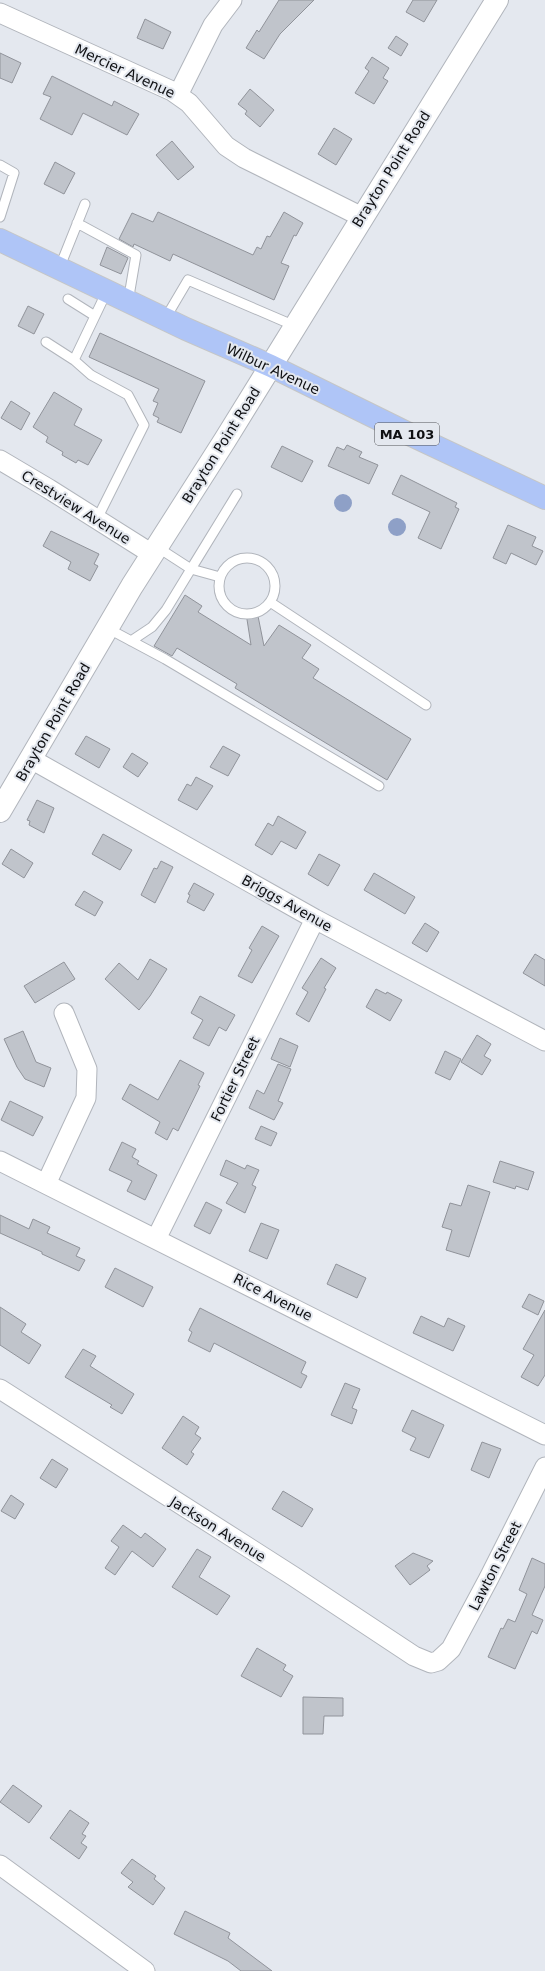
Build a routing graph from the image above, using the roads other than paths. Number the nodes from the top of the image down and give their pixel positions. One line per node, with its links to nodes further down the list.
1 (232, 0): 4 (street)
2 (497, 0): 7 (street, Brayton Point Road)
3 (0, 13): 4 (street, Mercier Avenue)
4 (178, 95): 7 (street, Mercier Avenue)
5 (0, 165): 8 (lane)
6 (85, 204): 9 (lane)
7 (362, 216): 17 (street, Brayton Point Road)
8 (0, 217)
9 (77, 223): 11 (lane); 14 (lane)
10 (0, 240): 11 (main road, Wilbur Avenue / MA 103)
11 (59, 269): 12 (main road, Wilbur Avenue / MA 103)
12 (107, 291): 14 (main road, Wilbur Avenue / MA 103); 15 (lane)
13 (68, 299): 15 (lane)
14 (128, 302): 16 (main road, Wilbur Avenue / MA 103)
15 (95, 316): 19 (lane)
16 (165, 319): 17 (lane); 20 (main road, Wilbur Avenue / MA 103)
17 (295, 326): 20 (street, Brayton Point Road)
18 (46, 342): 19 (lane)
19 (74, 360): 24 (lane)
20 (271, 366): 23 (main road, Wilbur Avenue / MA 103); 25 (street, Brayton Point Road)
21 (0, 460): 24 (street, Crestview Avenue)
22 (237, 494): 26 (lane)
23 (545, 498)
24 (97, 519): 25 (street, Crestview Avenue)
25 (154, 551): 26 (lane); 29 (street, Brayton Point Road)
26 (191, 569): 27 (lane); 30 (lane)
27 (220, 577): 28 (lane); 28 (lane)
28 (270, 602): 31 (lane)
29 (108, 628): 30 (lane); 32 (street, Brayton Point Road)
30 (131, 641): 33 (lane)
31 (426, 705)
32 (31, 759): 34 (street, Brayton Point Road); 35 (street, Briggs Avenue)
33 (379, 786)
34 (0, 811)
35 (315, 919): 37 (street, Briggs Avenue); 40 (street, Fortier Street)
36 (64, 1013): 39 (street)
37 (545, 1041)
38 (0, 1161): 39 (street, Rice Avenue)
39 (46, 1184): 40 (street, Rice Avenue)
40 (156, 1239): 42 (street, Rice Avenue)
41 (0, 1389): 44 (street, Jackson Avenue)
42 (545, 1435)
43 (545, 1467): 44 (street, Lawton Street)
44 (438, 1661)
45 (0, 1865): 46 (street)
46 (144, 1971)

